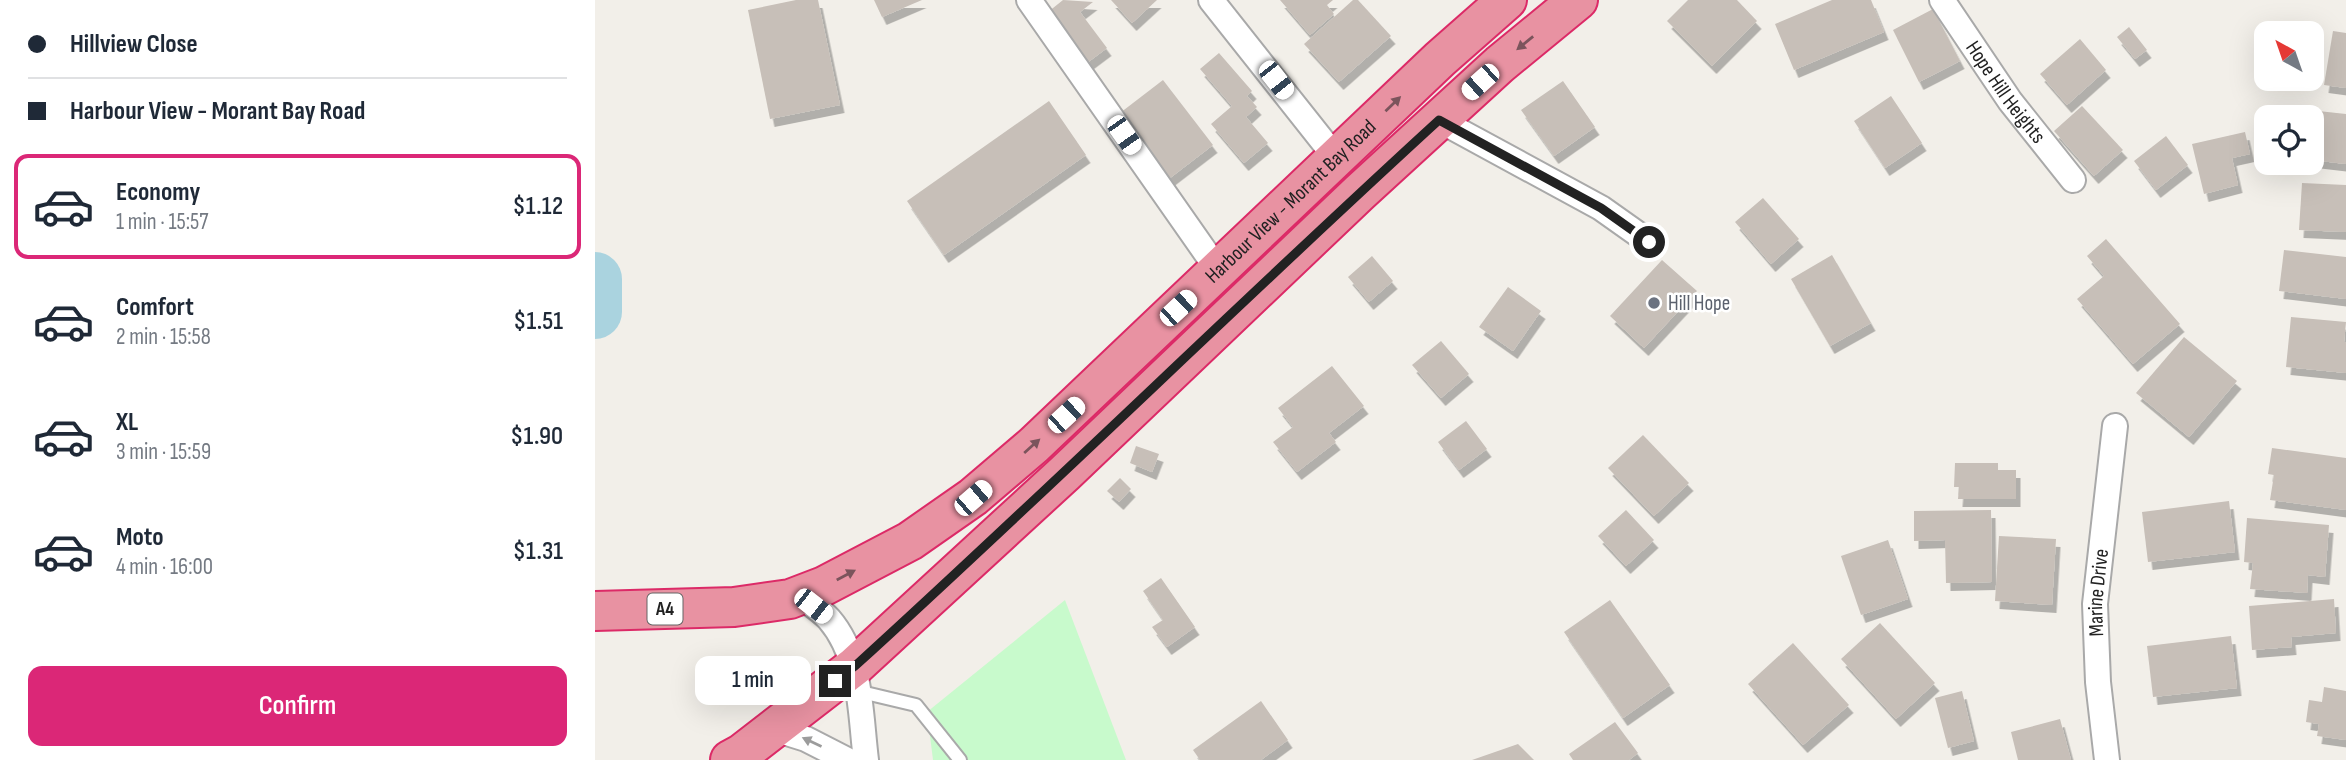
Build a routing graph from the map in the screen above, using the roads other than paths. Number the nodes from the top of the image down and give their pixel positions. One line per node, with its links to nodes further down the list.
1 (1029, 0): 10 (street)
2 (1211, 0): 7 (street)
3 (1507, 0): 7 (highway, Harbour View - Morant Bay Road / A4, one-way to 3)
4 (1578, 0): 6 (highway, Harbour View - Morant Bay Road, one-way to 6)
5 (1942, 0): 8 (street, Hope Hill Heights)
6 (1439, 120): 9 (street); 14 (highway, Harbour View - Morant Bay Road)
7 (1336, 159): 10 (highway, Harbour View - Morant Bay Road / A4)
8 (2073, 180)
9 (1649, 242)
10 (1218, 270): 12 (highway, Harbour View - Morant Bay Road / A4, one-way to 10)
11 (2115, 426): 20 (street, Marine Drive)
12 (799, 595): 13 (highway, Harbour View - Morant Bay Road / A4); 14 (street)
13 (595, 611)
14 (856, 679): 15 (highway, Harbour View - Morant Bay Road); 18 (street); 19 (lane)
15 (774, 729): 16 (highway, Harbour View - Morant Bay Road); 17 (street, one-way to 15)
16 (730, 760)
17 (848, 760)
18 (866, 760)
19 (960, 760)
20 (2107, 760)

